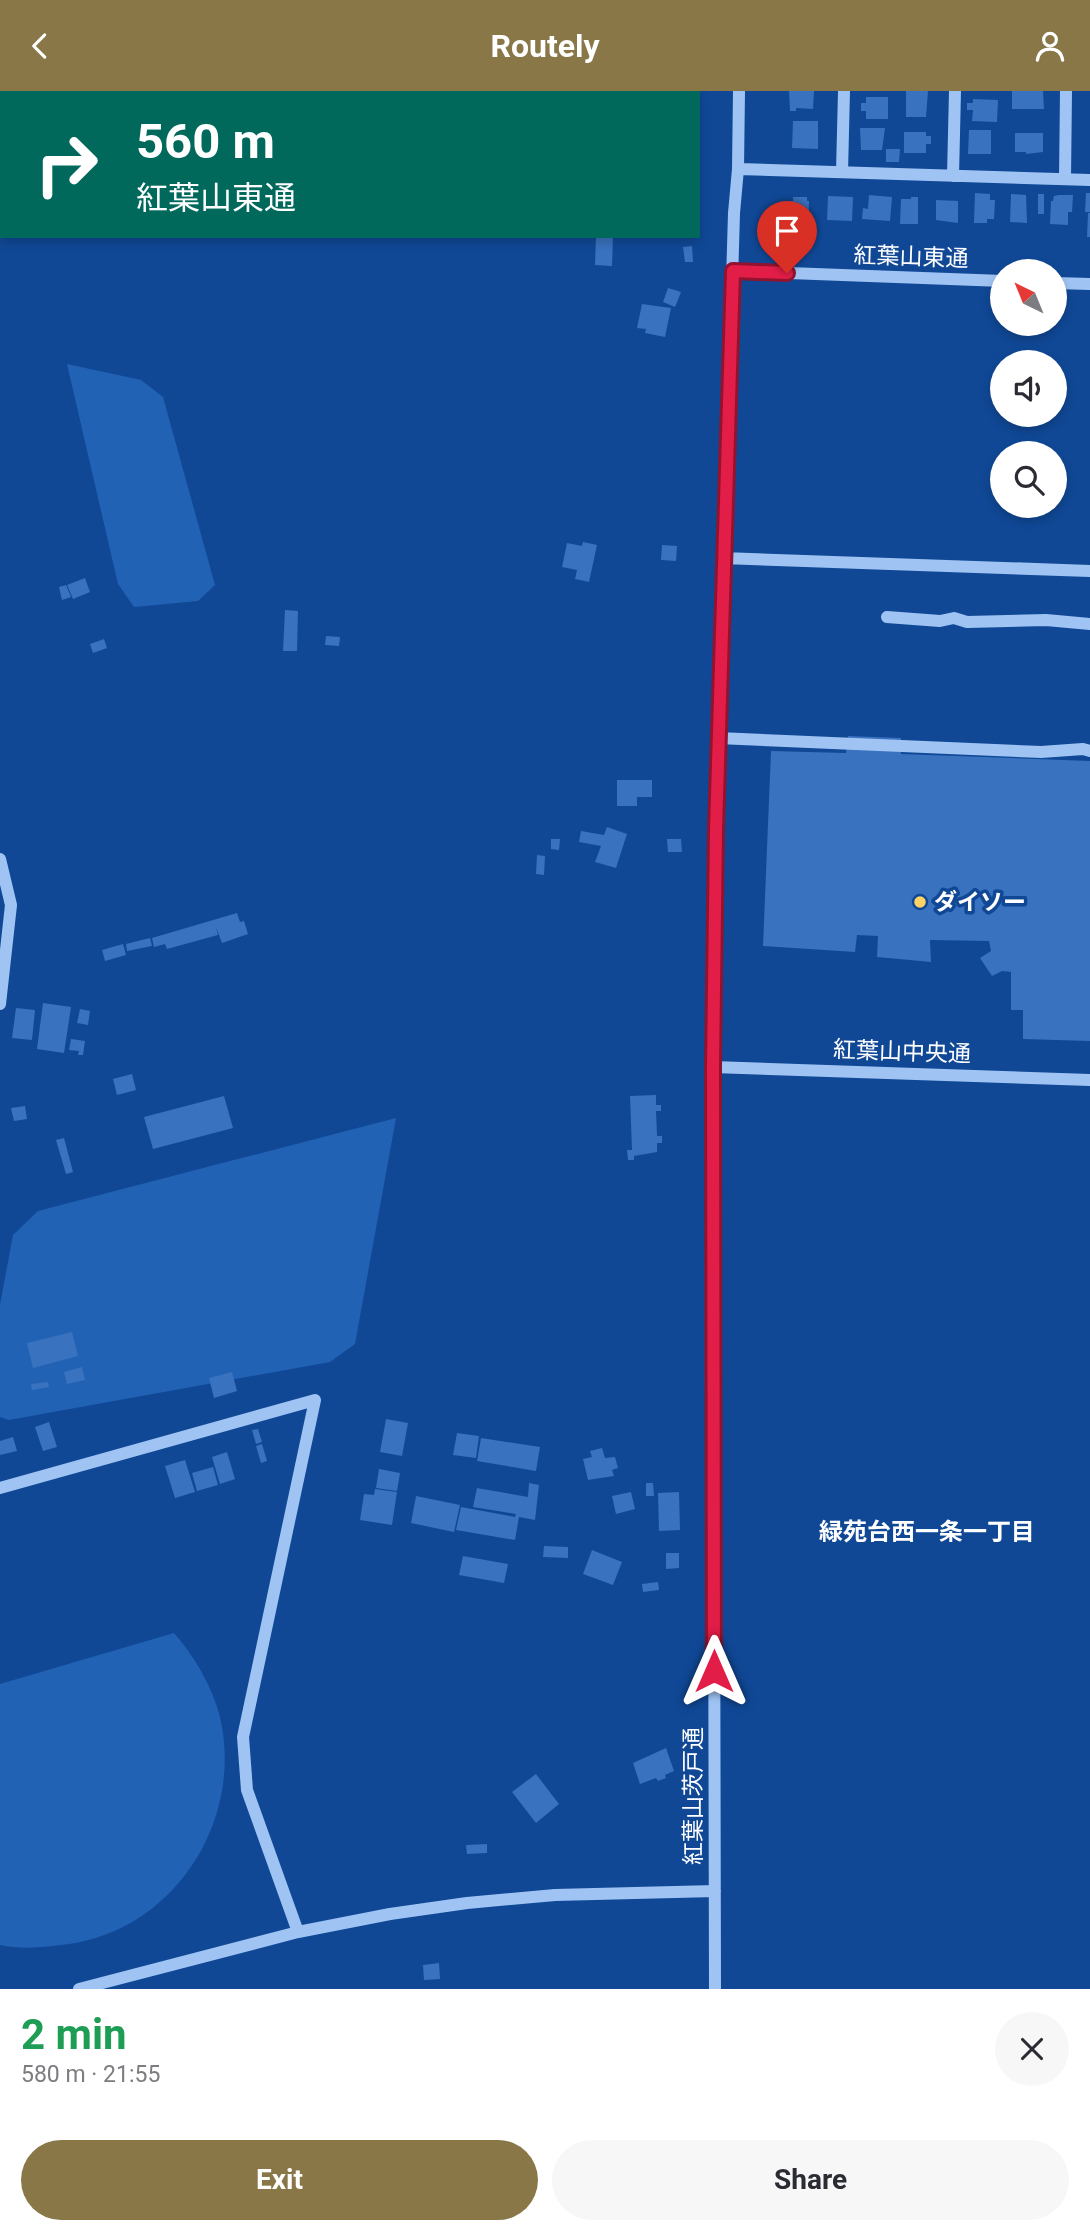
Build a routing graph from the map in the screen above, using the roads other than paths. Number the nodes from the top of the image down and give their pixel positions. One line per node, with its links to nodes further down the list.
1 (739, 91): 5 (street, 紅葉山茨戸通)
2 (844, 91): 6 (street)
3 (955, 91): 7 (street)
4 (1066, 91): 8 (street)
5 (738, 169): 6 (street); 10 (street, 紅葉山茨戸通)
6 (842, 172): 7 (street)
7 (953, 176): 8 (street)
8 (1065, 179): 9 (street)
9 (1090, 180)
10 (733, 271): 11 (street, 紅葉山東通); 14 (street, 紅葉山茨戸通)
11 (990, 281)
12 (1068, 283): 13 (street)
13 (1090, 284)
14 (723, 558): 15 (street); 18 (street, 紅葉山茨戸通)
15 (1090, 571)
16 (887, 617): 17 (street)
17 (1090, 624)
18 (718, 738): 19 (street); 22 (street, 紅葉山茨戸通)
19 (1090, 751)
20 (0, 859): 21 (street)
21 (0, 1004)
22 (713, 1067): 23 (street, 紅葉山中央通); 25 (street, 紅葉山茨戸通)
23 (1090, 1080)
24 (0, 1488): 26 (street)
25 (715, 1891): 26 (street); 28 (street, 紅葉山茨戸通)
26 (298, 1931): 27 (street)
27 (79, 1989)
28 (715, 1989)

